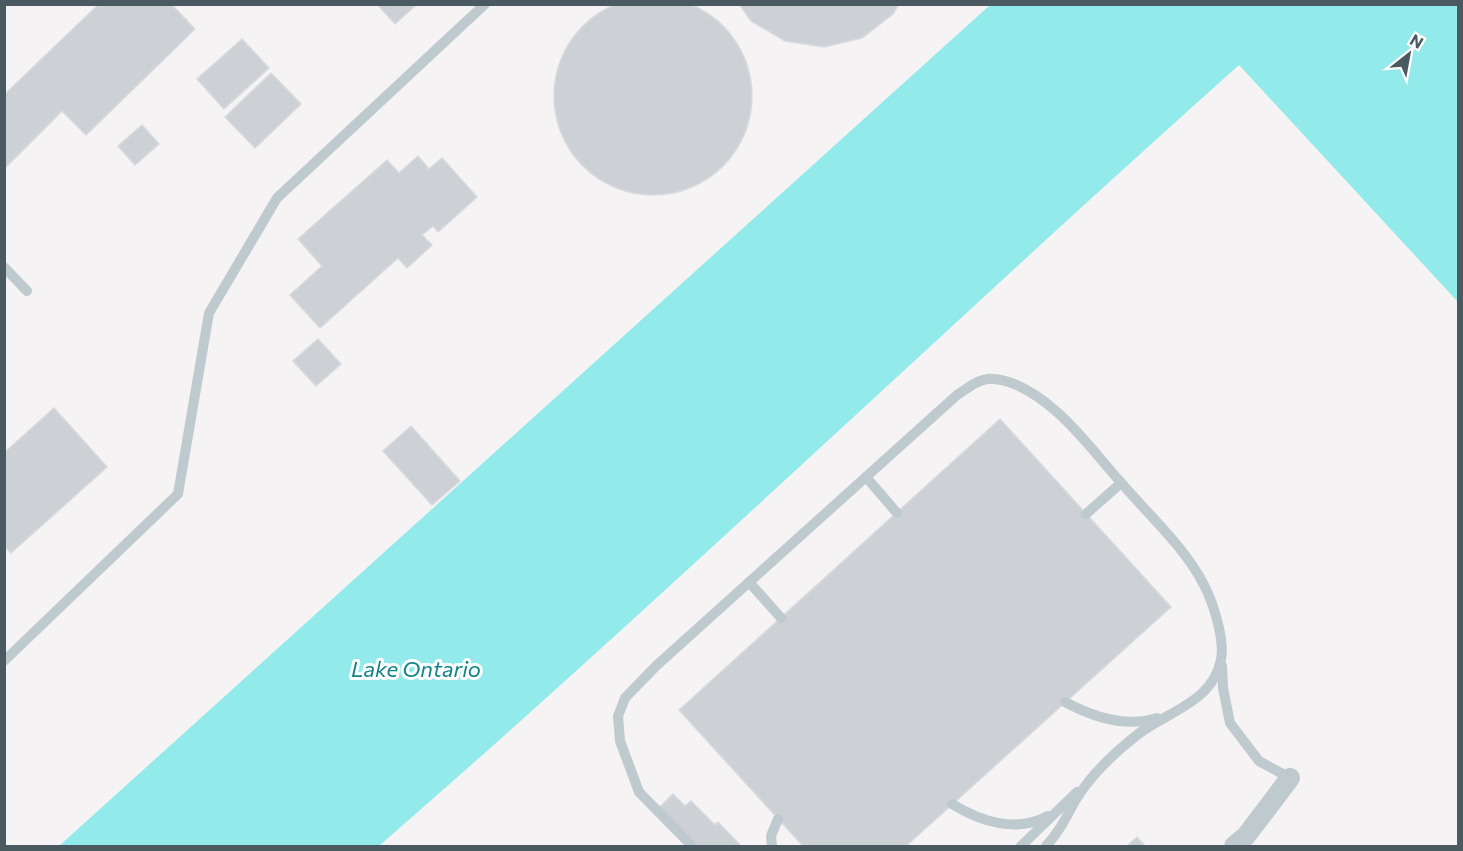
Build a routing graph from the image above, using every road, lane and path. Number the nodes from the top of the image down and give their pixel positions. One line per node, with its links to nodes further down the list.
1 (485, 4): 11 (lane)
2 (4, 267): 3 (lane)
3 (27, 291)
4 (866, 477): 5 (lane); 6 (lane); 8 (lane)
5 (1121, 483): 7 (lane); 10 (lane)
6 (897, 513)
7 (1086, 514)
8 (750, 582): 9 (lane); 19 (lane)
9 (781, 618)
10 (1222, 658): 13 (lane); 15 (lane)
11 (4, 661)
12 (1065, 702): 13 (lane)
13 (1180, 709): 14 (lane)
14 (1111, 758): 17 (lane); 22 (lane)
15 (1290, 778): 23 (street)
16 (952, 804): 17 (lane)
17 (1059, 810): 21 (lane)
18 (778, 819): 20 (lane)
19 (692, 846)
20 (772, 846)
21 (1021, 846)
22 (1046, 846)
23 (1234, 846)

